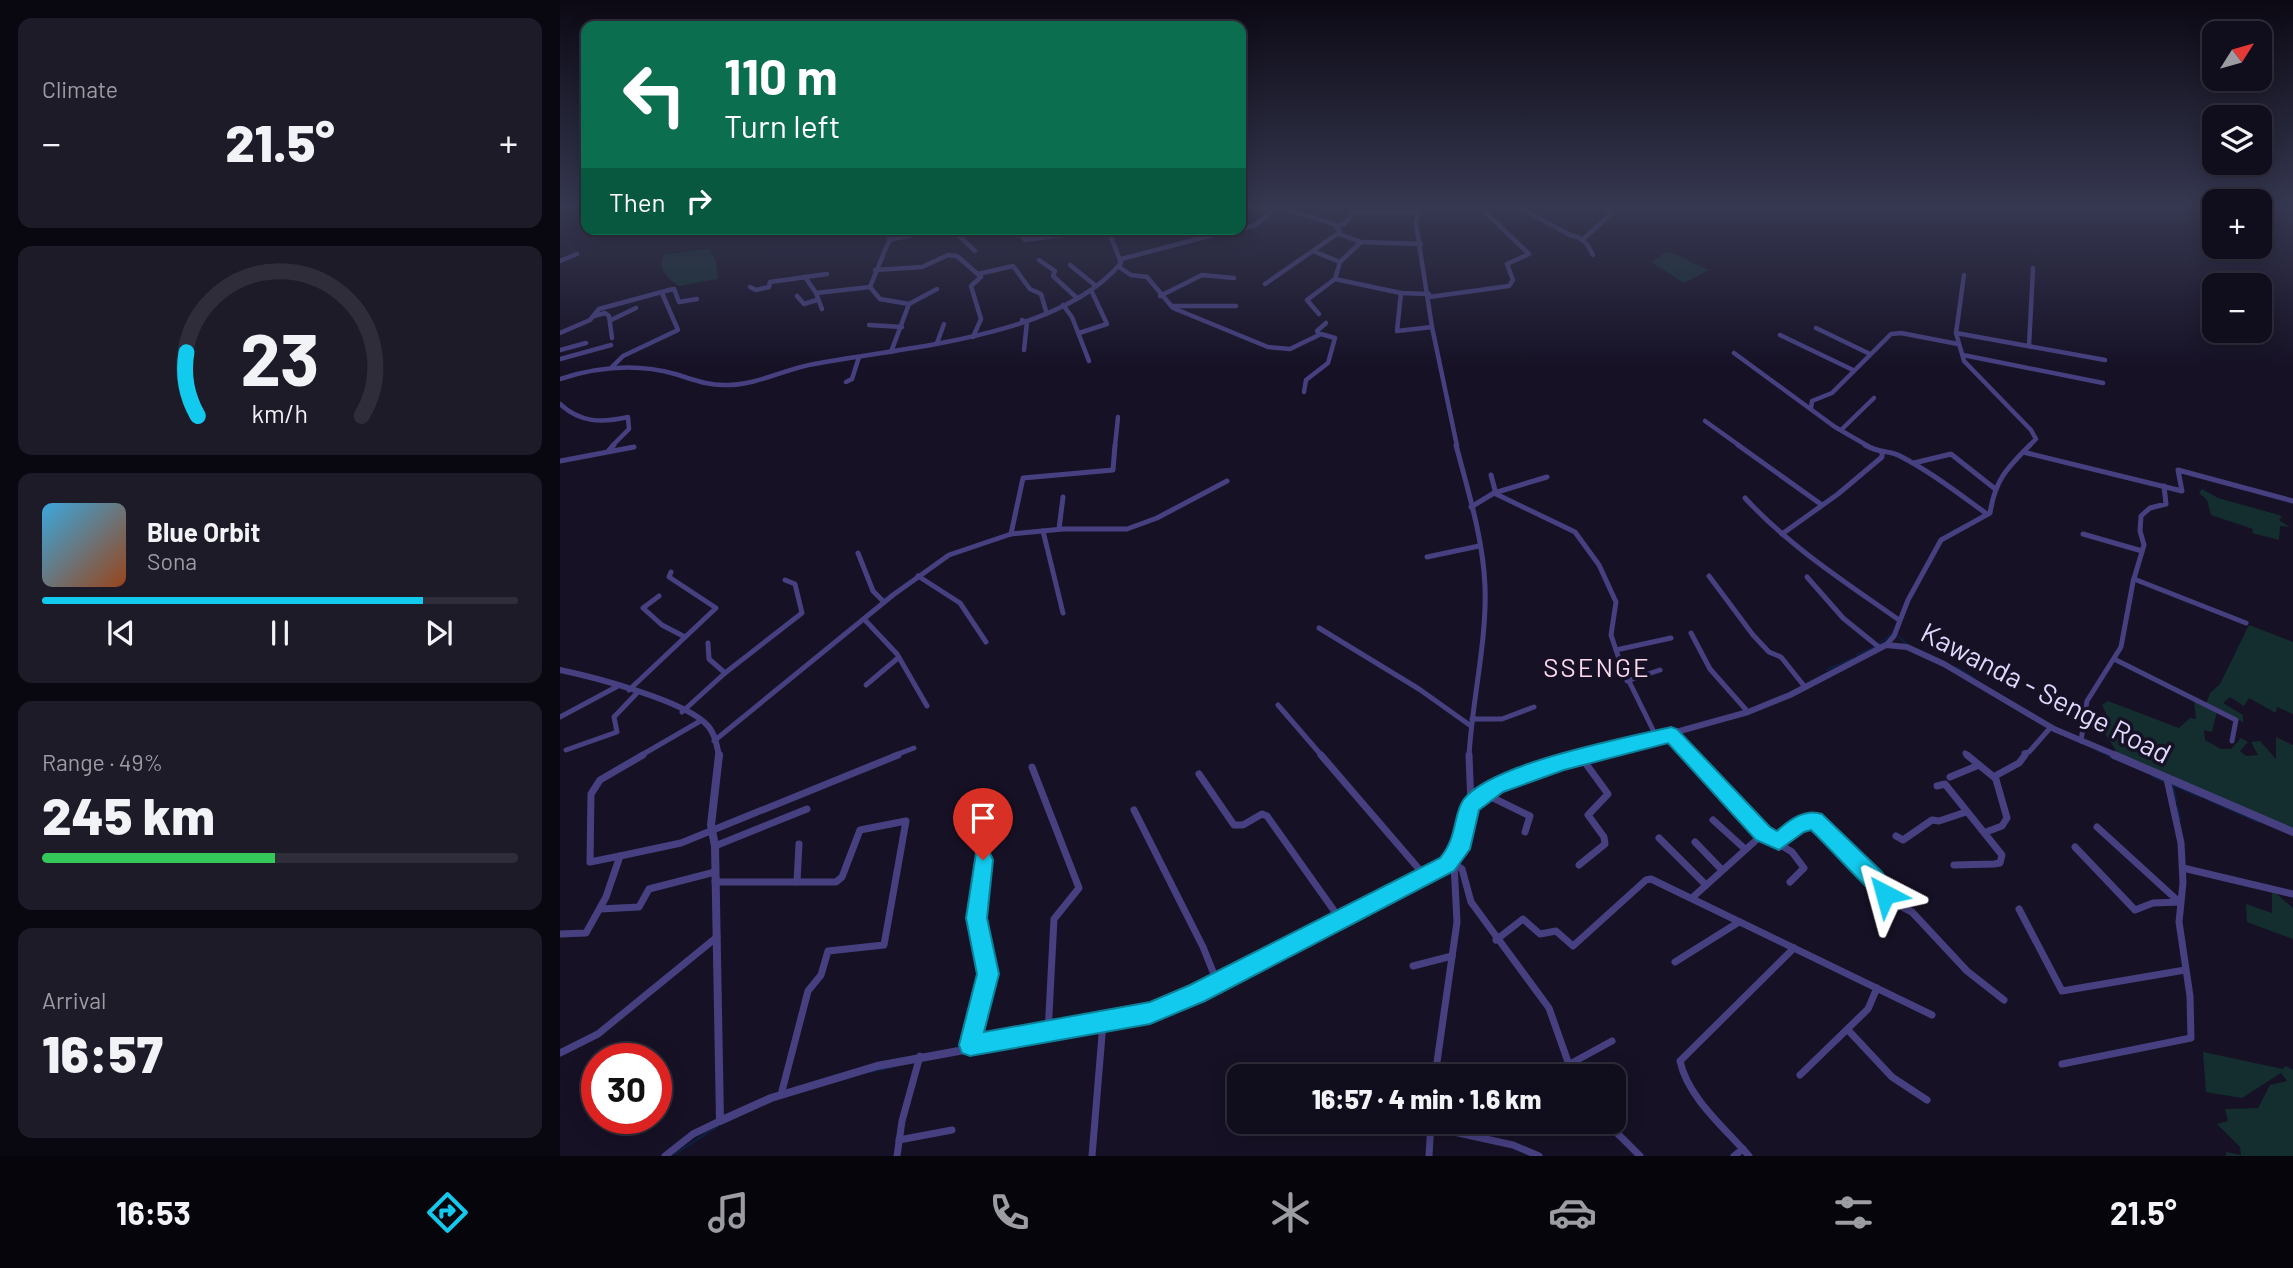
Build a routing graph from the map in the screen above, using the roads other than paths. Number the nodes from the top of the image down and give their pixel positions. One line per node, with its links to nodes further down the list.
1 (1121, 259): 13 (street)
2 (880, 260): 16 (street)
3 (944, 260): 16 (street)
4 (960, 260): 18 (street)
5 (1038, 260): 35 (street)
6 (1300, 260): 24 (street)
7 (1335, 260): 11 (street)
8 (1342, 260): 11 (street)
9 (1423, 260): 34 (street)
10 (1516, 260): 34 (street)
11 (1340, 262): 23 (street)
12 (1070, 265): 27 (street)
13 (1119, 267): 27 (street); 33 (street)
14 (2033, 268): 66 (street)
15 (787, 270): 22 (street)
16 (875, 270): 26 (street)
17 (827, 274): 20 (street)
18 (978, 274): 44 (street); 60 (street)
19 (1964, 275): 57 (street)
20 (806, 277): 22 (street); 30 (street)
21 (1234, 278): 33 (street)
22 (783, 279): 25 (street)
23 (1335, 279): 31 (street); 45 (street)
24 (1265, 284)
25 (750, 287)
26 (870, 287): 30 (street); 38 (street)
27 (1094, 288): 35 (street); 56 (street)
28 (937, 289): 38 (street)
29 (662, 293): 36 (street); 46 (street); 77 (street)
30 (816, 293): 37 (street)
31 (1401, 293): 34 (street); 53 (street)
32 (797, 296): 37 (street)
33 (1160, 296): 40 (street)
34 (1429, 296): 53 (street)
35 (1077, 298): 39 (street)
36 (696, 299)
37 (817, 300): 43 (street)
38 (909, 304): 52 (street)
39 (1063, 305): 44 (street); 56 (street)
40 (1171, 306): 41 (street); 58 (street)
41 (1236, 306)
42 (636, 308): 47 (street)
43 (822, 309)
44 (1046, 311): 48 (street)
45 (1319, 314)
46 (594, 316): 47 (street); 55 (street)
47 (611, 320): 61 (street)
48 (1022, 320): 60 (street); 68 (street)
49 (1326, 323): 58 (street)
50 (869, 324): 52 (street)
51 (944, 324): 63 (street)
52 (902, 327): 69 (street)
53 (1432, 327): 105 (street)
54 (1816, 328): 71 (street)
55 (560, 333)
56 (1079, 333): 76 (street)
57 (1956, 333): 64 (street); 66 (street)
58 (1319, 334): 82 (street)
59 (1780, 335): 78 (street)
60 (973, 337): 63 (street)
61 (612, 338)
62 (586, 343): 67 (street)
63 (937, 344): 69 (street)
64 (1958, 344): 71 (street); 72 (street)
65 (611, 345): 74 (street)
66 (2029, 346): 75 (street)
67 (560, 350)
68 (1024, 350)
69 (891, 352): 73 (street)
70 (1734, 353): 85 (street)
71 (1870, 354): 78 (street)
72 (1964, 355): 81 (street); 91 (street)
73 (859, 357): 77 (street); 80 (street)
74 (560, 359)
75 (2105, 360)
76 (1089, 361)
77 (612, 367): 79 (street)
78 (1853, 370): 85 (street)
79 (560, 379)
80 (846, 382)
81 (2103, 383)
82 (1304, 392)
83 (1874, 398): 88 (street)
84 (560, 404): 90 (street)
85 (1811, 408): 88 (street)
86 (1118, 417): 109 (street)
87 (1705, 421): 104 (street)
88 (1841, 430): 92 (street)
89 (634, 447): 90 (street)
90 (609, 450): 93 (street)
91 (2023, 452): 98 (street); 99 (street)
92 (1882, 453): 94 (street); 104 (street)
93 (560, 461)
94 (1914, 463): 99 (street); 106 (street)
95 (1491, 475): 100 (street)
96 (1547, 477): 100 (street)
97 (1227, 481): 107 (street)
98 (2164, 486): 103 (street); 113 (street)
99 (1994, 488): 106 (street)
100 (1494, 493): 105 (street); 137 (street)
101 (1063, 497): 107 (street)
102 (1745, 498): 110 (street)
103 (2293, 501)
104 (1822, 505): 110 (street)
105 (1471, 507): 112 (street)
106 (1987, 514): 126 (street)
107 (1059, 530): 108 (street)
108 (1043, 531): 109 (street); 124 (street)
109 (1011, 534): 117 (street)
110 (1782, 534): 126 (street)
111 (2083, 534): 113 (street)
112 (1479, 546): 115 (street); 155 (street)
113 (2142, 551): 120 (street)
114 (858, 553): 123 (street)
115 (1427, 557)
116 (671, 572): 130 (street)
117 (918, 576): 123 (street); 133 (street)
118 (1709, 576): 146 (street)
119 (1807, 578): 135 (street)
120 (2134, 579): 127 (street); 139 (street)
121 (785, 580): 142 (street)
122 (659, 596): 130 (street)
123 (884, 602): 125 (street)
124 (1063, 614)
125 (864, 619): 138 (street); 159 (street)
126 (1899, 620): 131 (street)
127 (2246, 623)
128 (1319, 628): 155 (street)
129 (1691, 633): 152 (street)
130 (685, 636): 147 (street)
131 (1894, 636): 135 (street); 136 (street)
132 (1671, 638): 137 (street)
133 (985, 642)
134 (708, 643): 142 (street)
135 (1883, 646): 136 (street, Kawanda - Senge Road); 146 (street)
136 (1904, 646): 156 (street, Kawanda - Senge Road)
137 (1616, 650): 143 (street)
138 (898, 658): 144 (street); 149 (street)
139 (2114, 659): 160 (street); 161 (street)
140 (560, 670): 145 (street)
141 (1660, 670): 143 (street)
142 (725, 673): 151 (street)
143 (1627, 681): 158 (street)
144 (866, 685)
145 (618, 686): 147 (street); 153 (street)
146 (1805, 687): 152 (street)
147 (633, 692): 151 (street); 163 (street)
148 (1278, 705): 201 (street)
149 (927, 706)
150 (1534, 707): 155 (street)
151 (682, 712): 154 (street)
152 (1748, 712): 157 (street)
153 (560, 717)
154 (702, 720): 159 (street); 193 (street)
155 (1471, 723): 174 (street)
156 (2051, 727): 160 (street, Kawanda - Senge Road); 170 (street)
157 (1671, 734): 158 (street); 184 (street)
158 (1657, 738): 165 (street)
159 (715, 741): 180 (street)
160 (2081, 741): 171 (street, Kawanda - Senge Road)
161 (2232, 741)
162 (914, 748): 180 (street)
163 (566, 750)
164 (1965, 753): 166 (street)
165 (1581, 757): 173 (street); 196 (street)
166 (1979, 765): 169 (street); 170 (street)
167 (1032, 767): 227 (street)
168 (1199, 774): 211 (street)
169 (1950, 777)
170 (1995, 779): 182 (street)
171 (2167, 779): 183 (street, Kawanda - Senge Road); 198 (street)
172 (1937, 786): 177 (street)
173 (1483, 793): 174 (street); 181 (street)
174 (1471, 805): 195 (street)
175 (807, 809): 190 (street)
176 (1134, 810): 221 (street)
177 (1966, 812): 182 (street); 185 (street)
178 (1713, 820): 192 (street)
179 (2097, 827): 208 (street)
180 (709, 832): 190 (street); 193 (street)
181 (1525, 832)
182 (1986, 832): 197 (street)
183 (2293, 832)
184 (1763, 834): 187 (street); 192 (street)
185 (1896, 836)
186 (1659, 838): 205 (street)
187 (1779, 841): 204 (street); 223 (street)
188 (1695, 842): 199 (street)
189 (799, 844): 203 (street)
190 (715, 846): 200 (street)
191 (2075, 847): 208 (street)
192 (1745, 849): 199 (street)
193 (620, 856): 209 (street)
194 (983, 860): 229 (street)
195 (1453, 863): 201 (street); 215 (street); 217 (street)
196 (1579, 865)
197 (1954, 865)
198 (2183, 868): 206 (street); 208 (street)
199 (1723, 870): 205 (street)
200 (715, 872): 202 (street); 209 (street)
201 (1425, 876): 211 (street)
202 (715, 882): 203 (street); 214 (street)
203 (797, 882): 237 (street)
204 (1790, 882)
205 (1706, 885): 207 (street)
206 (2293, 894)
207 (1693, 897): 212 (street); 215 (street)
208 (2179, 902): 220 (street)
209 (600, 909): 213 (street)
210 (2019, 909): 220 (street)
211 (1340, 919): 221 (street)
212 (1739, 922): 216 (street); 218 (street)
213 (560, 934)
214 (717, 937): 230 (street); 239 (street)
215 (1496, 940): 234 (street)
216 (1794, 948): 222 (street); 245 (street)
217 (1452, 956): 219 (street); 233 (street)
218 (1675, 962)
219 (1413, 966)
220 (2185, 971): 232 (street)
221 (1218, 984): 225 (street)
222 (1877, 988): 224 (street); 226 (street)
223 (2004, 1000)
224 (1932, 1015)
225 (1103, 1023): 227 (street); 248 (street)
226 (1848, 1030): 236 (street); 238 (street)
227 (1048, 1033): 229 (street)
228 (1612, 1041): 235 (street)
229 (970, 1045): 231 (street)
230 (560, 1053)
231 (920, 1056): 237 (street); 244 (street)
232 (2062, 1063)
233 (1437, 1064)
234 (1568, 1064)
235 (1570, 1064)
236 (1800, 1075)
237 (782, 1091): 239 (street)
238 (1927, 1100)
239 (720, 1121): 246 (street)
240 (951, 1130): 244 (street)
241 (1430, 1134): 249 (street)
242 (1468, 1134): 250 (street)
243 (1618, 1134): 251 (street)
244 (899, 1140): 247 (street)
245 (1743, 1149): 252 (street); 253 (street)
246 (664, 1156)
247 (897, 1156)
248 (1092, 1156)
249 (1429, 1156)
250 (1539, 1156)
251 (1640, 1156)
252 (1734, 1156)
253 (1749, 1156)

